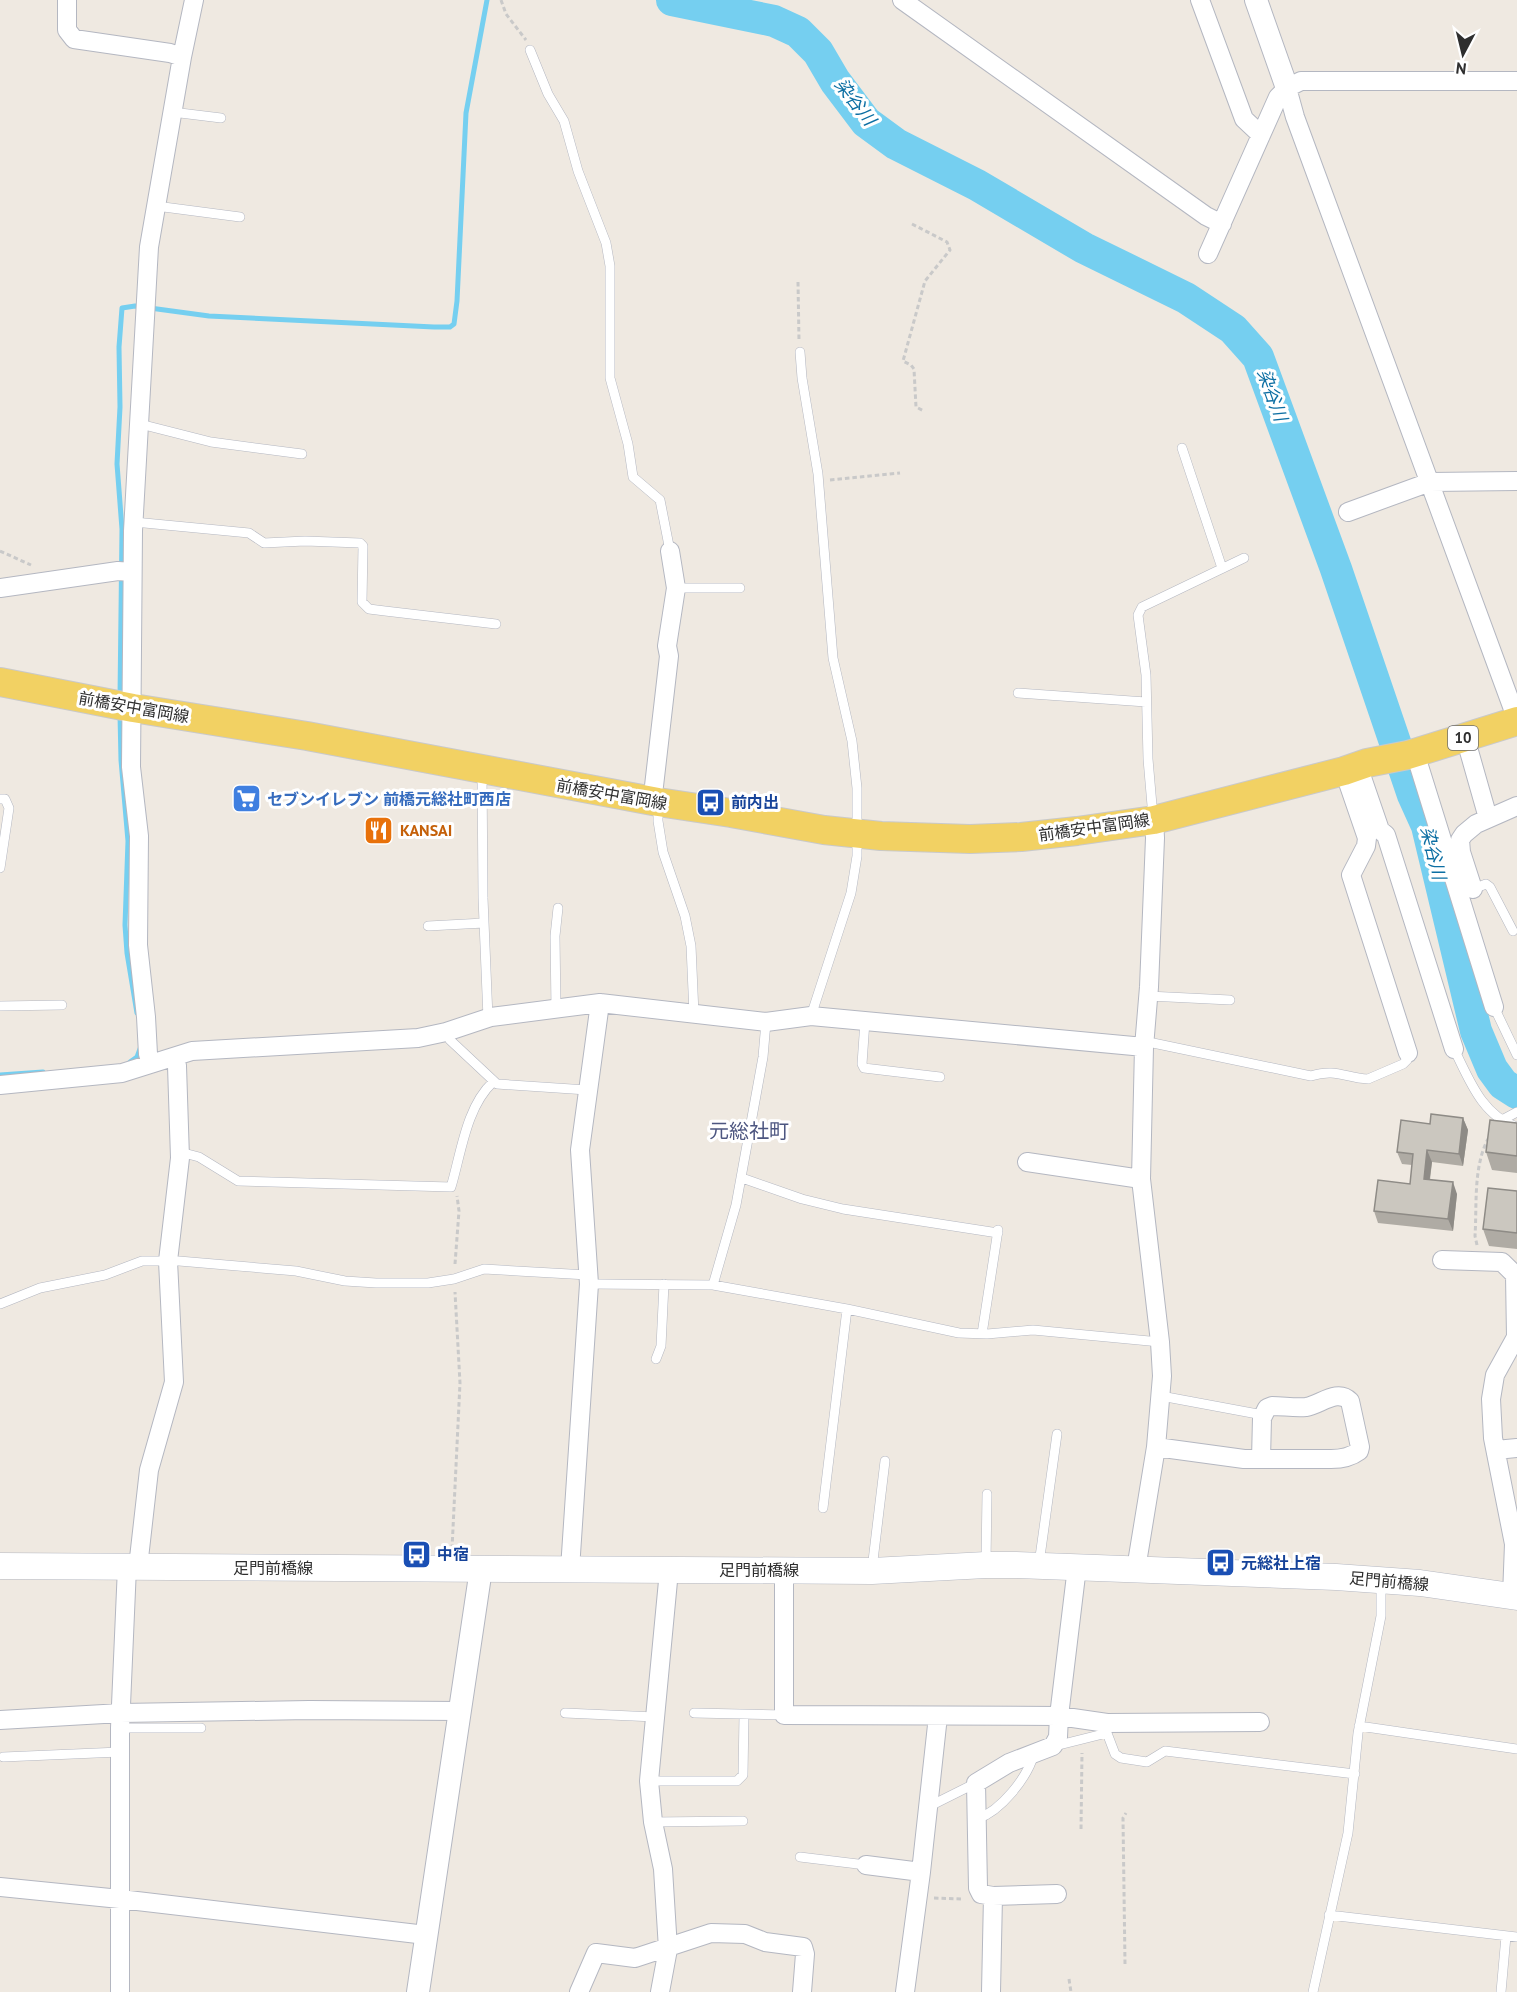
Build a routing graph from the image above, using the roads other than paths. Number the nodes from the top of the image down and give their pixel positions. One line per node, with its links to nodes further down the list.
1 (67, 0): 7 (street)
2 (194, 0): 7 (street)
3 (902, 0): 15 (street)
4 (1200, 0): 12 (street)
5 (1256, 0): 9 (street)
6 (530, 50): 25 (lane)
7 (182, 57): 10 (street)
8 (1517, 81): 9 (street)
9 (1287, 88): 12 (street); 22 (street)
10 (172, 112): 11 (lane); 13 (street)
11 (221, 118)
12 (1261, 135): 15 (street)
13 (156, 206): 14 (lane); 18 (street)
14 (240, 217)
15 (1222, 224): 16 (street)
16 (1208, 254)
17 (800, 352): 47 (lane)
18 (140, 424): 20 (lane); 24 (street)
19 (1182, 448): 27 (lane)
20 (302, 454)
21 (1517, 481): 22 (street)
22 (1430, 482): 23 (street); 37 (street)
23 (1348, 512)
24 (134, 522): 28 (street); 32 (lane)
25 (670, 551): 30 (street)
26 (1244, 558): 27 (lane)
27 (1222, 568): 35 (lane)
28 (132, 572): 29 (street); 36 (street)
29 (0, 588)
30 (676, 588): 31 (lane); 43 (street)
31 (740, 588)
32 (496, 624)
33 (0, 682): 36 (main road, 前橋安中富岡線 / 10)
34 (1018, 693): 35 (lane)
35 (1146, 702): 46 (lane)
36 (133, 708): 41 (main road, 前橋安中富岡線 / 10); 72 (street)
37 (1517, 721): 38 (main road, 10)
38 (1465, 737): 39 (main road, 10); 45 (street)
39 (1412, 754): 40 (main road, 10); 59 (street)
40 (1356, 767): 46 (main road, 前橋安中富岡線 / 10); 68 (street); 69 (street)
41 (482, 770): 43 (main road, 前橋安中富岡線 / 10); 51 (lane)
42 (0, 799): 48 (lane)
43 (654, 802): 47 (main road, 前橋安中富岡線 / 10); 61 (lane)
44 (1517, 806): 45 (street)
45 (1488, 818): 49 (street)
46 (1154, 820): 47 (main road, 前橋安中富岡線 / 10); 54 (street)
47 (856, 834): 62 (lane)
48 (0, 868)
49 (1473, 889): 53 (lane)
50 (558, 908): 60 (lane)
51 (484, 923): 52 (lane); 63 (lane)
52 (428, 926)
53 (1513, 931)
54 (1149, 996): 55 (lane); 67 (street)
55 (1230, 1000)
56 (600, 1003): 60 (street); 61 (street); 76 (street)
57 (62, 1005): 58 (lane)
58 (0, 1006)
59 (1494, 1007): 70 (lane)
60 (556, 1009): 63 (street)
61 (694, 1014): 65 (street)
62 (811, 1016): 64 (street); 65 (street)
63 (488, 1018): 66 (street)
64 (865, 1021): 67 (street); 73 (lane)
65 (766, 1022): 81 (lane)
66 (446, 1032): 71 (street); 74 (lane)
67 (1144, 1047): 69 (lane); 82 (street)
68 (1454, 1049): 77 (lane)
69 (1408, 1053)
70 (1517, 1055)
71 (175, 1057): 72 (street); 79 (street)
72 (151, 1064): 75 (street)
73 (940, 1077)
74 (493, 1082): 76 (lane); 79 (lane)
75 (0, 1085)
76 (587, 1090): 85 (street)
77 (1510, 1116): 78 (lane)
78 (1517, 1127)
79 (180, 1152): 84 (street)
80 (1027, 1162): 82 (street)
81 (742, 1178): 87 (lane); 90 (lane)
82 (1141, 1179): 91 (street)
83 (1442, 1260): 98 (street)
84 (168, 1261): 85 (lane); 88 (lane); 107 (street)
85 (589, 1280): 86 (lane); 110 (street)
86 (664, 1284): 87 (lane); 92 (lane)
87 (713, 1285): 89 (lane)
88 (0, 1304)
89 (847, 1309): 90 (lane); 102 (lane)
90 (982, 1334): 91 (lane)
91 (1160, 1342): 93 (street)
92 (656, 1359)
93 (1161, 1396): 94 (lane); 96 (street)
94 (1263, 1415): 99 (street); 99 (street)
95 (1058, 1434): 106 (lane)
96 (1156, 1447): 99 (street); 111 (street)
97 (1517, 1448): 98 (street)
98 (1496, 1450): 103 (street)
99 (1261, 1459)
100 (885, 1461): 114 (lane)
101 (987, 1494): 104 (lane)
102 (823, 1508)
103 (1516, 1544): 116 (street)
104 (986, 1565): 106 (main road, 足門前橋線); 114 (main road, 足門前橋線)
105 (0, 1566): 107 (main road, 足門前橋線)
106 (1039, 1566): 108 (main road, 足門前橋線)
107 (132, 1567): 109 (main road, 足門前橋線); 126 (street)
108 (1077, 1567): 111 (main road, 足門前橋線); 124 (street)
109 (482, 1569): 110 (main road, 足門前橋線); 117 (street)
110 (570, 1569): 112 (main road, 足門前橋線)
111 (1136, 1569): 115 (main road, 足門前橋線)
112 (668, 1570): 113 (main road, 足門前橋線); 122 (street)
113 (784, 1570): 114 (main road, 足門前橋線); 121 (street)
114 (872, 1571)
115 (1381, 1580): 116 (main road, 足門前橋線); 128 (lane)
116 (1514, 1596)
117 (460, 1711): 126 (street); 151 (street)
118 (565, 1713): 122 (lane)
119 (694, 1713): 120 (lane)
120 (744, 1715): 121 (lane); 137 (lane)
121 (784, 1715): 123 (street)
122 (655, 1716): 137 (street)
123 (938, 1716): 124 (street); 139 (street)
124 (1059, 1716): 130 (street); 131 (street)
125 (0, 1720): 126 (street)
126 (121, 1720): 129 (lane); 133 (street)
127 (1260, 1722): 130 (street)
128 (1359, 1726): 132 (lane); 136 (lane)
129 (201, 1728)
130 (1107, 1728): 131 (lane); 136 (lane)
131 (1053, 1746): 134 (street)
132 (1517, 1749)
133 (120, 1752): 135 (lane); 149 (street)
134 (1034, 1754): 138 (street); 140 (lane)
135 (3, 1757)
136 (1355, 1774): 150 (lane)
137 (649, 1781): 142 (street)
138 (976, 1783): 139 (lane); 140 (street)
139 (928, 1807): 145 (street)
140 (977, 1819): 148 (street)
141 (742, 1821): 142 (lane)
142 (653, 1822): 154 (street)
143 (800, 1857): 144 (lane)
144 (866, 1865): 145 (street)
145 (921, 1872): 160 (street)
146 (0, 1887): 149 (street)
147 (1057, 1894): 148 (street)
148 (987, 1895): 161 (street)
149 (120, 1899): 151 (street); 155 (street)
150 (1329, 1915): 152 (lane); 162 (lane)
151 (426, 1935): 156 (street)
152 (1506, 1936): 153 (lane); 163 (lane)
153 (1517, 1937)
154 (668, 1949): 157 (street); 158 (street); 159 (street)
155 (120, 1992)
156 (418, 1992)
157 (579, 1992)
158 (660, 1992)
159 (802, 1992)
160 (905, 1992)
161 (991, 1992)
162 (1313, 1992)
163 (1501, 1992)

